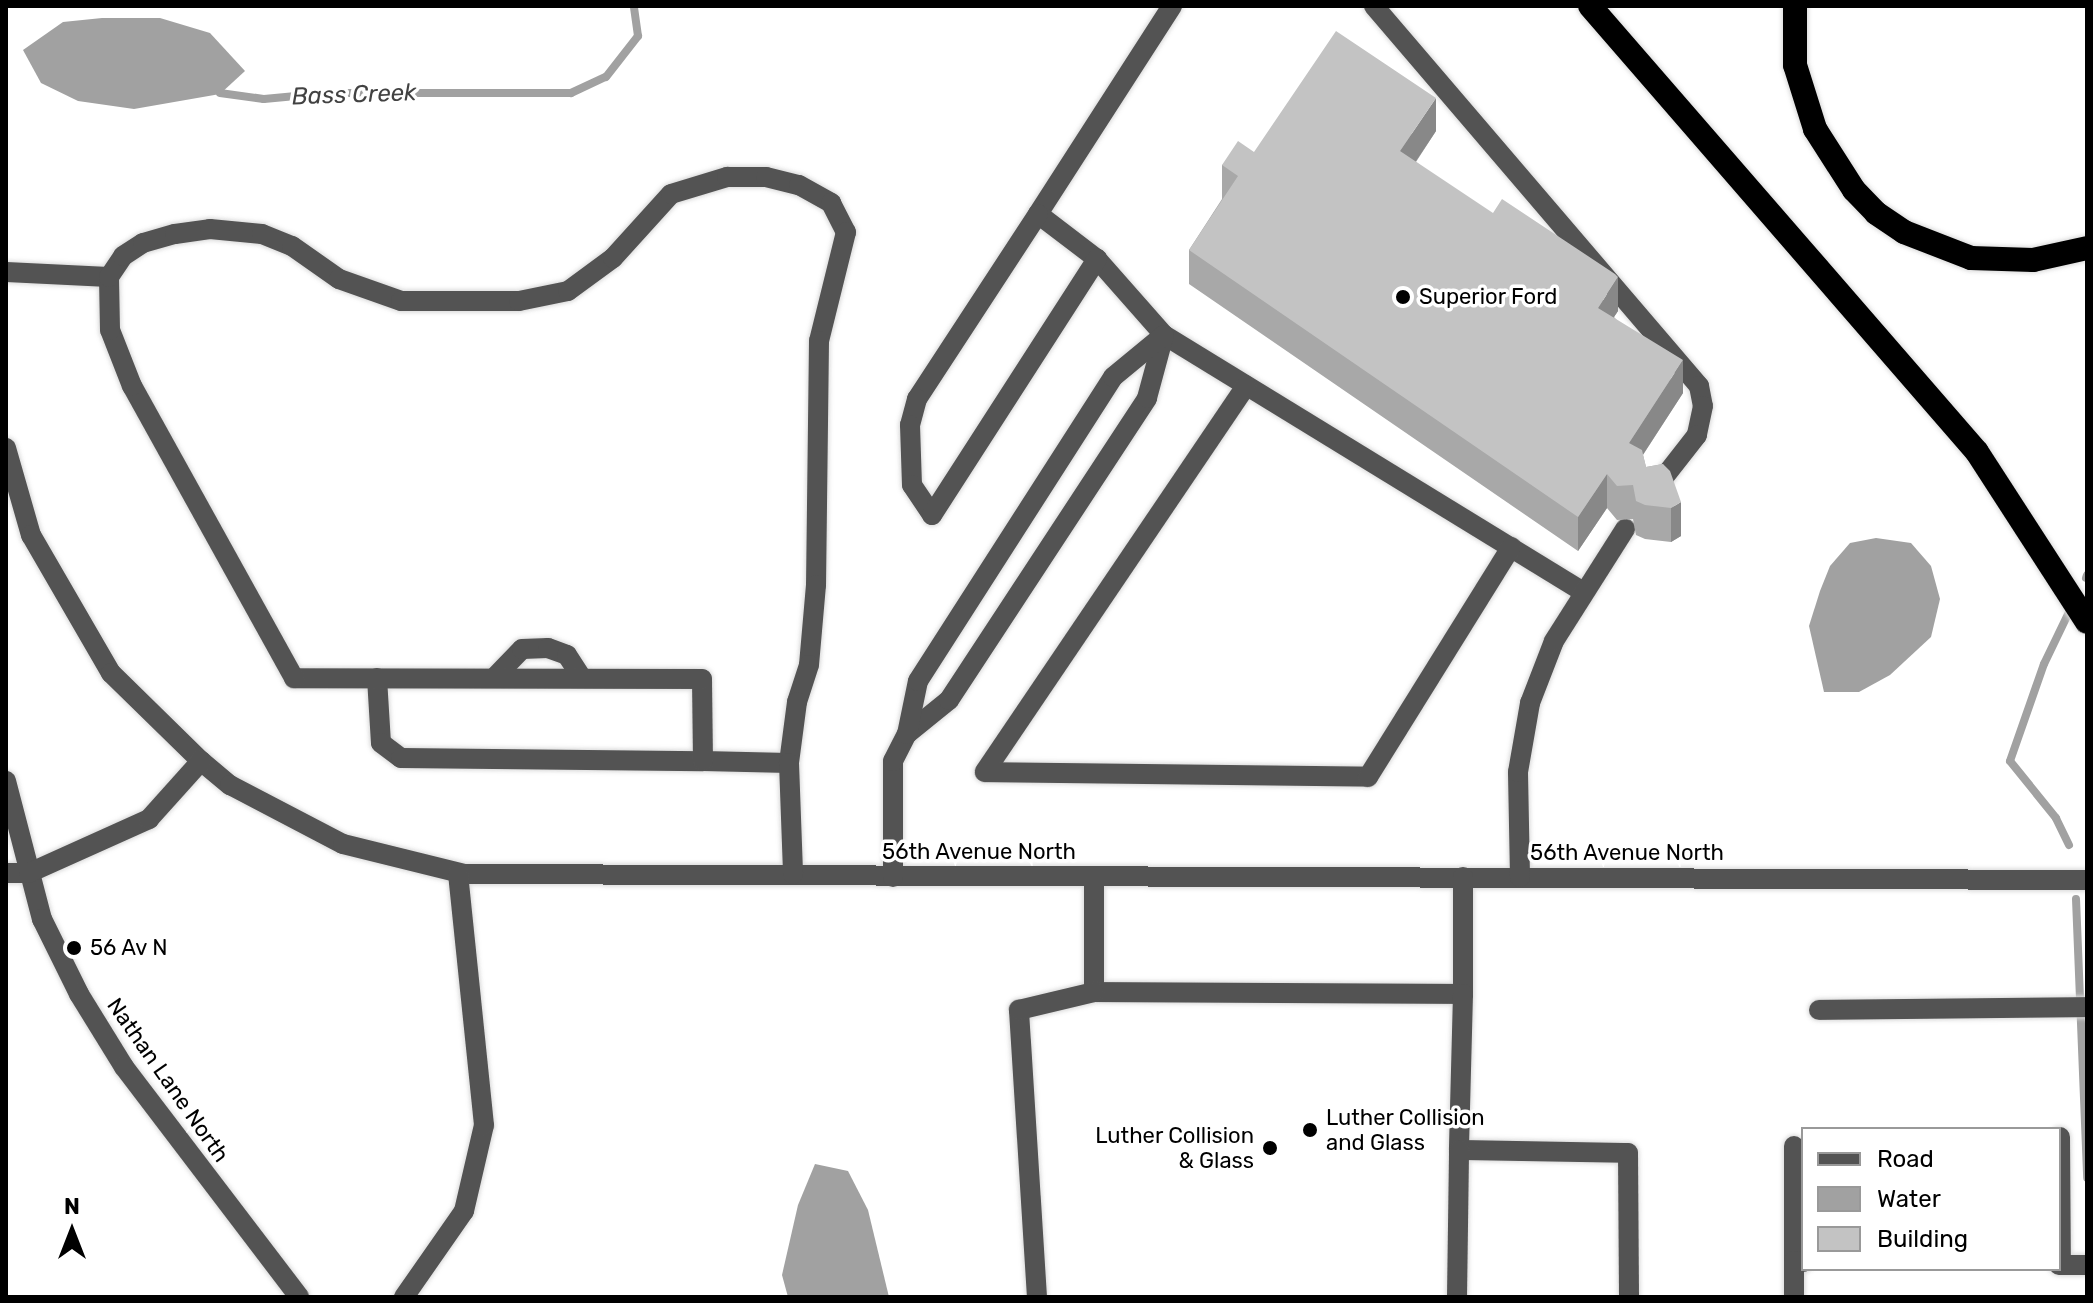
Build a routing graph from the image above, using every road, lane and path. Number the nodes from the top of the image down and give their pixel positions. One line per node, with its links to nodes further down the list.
1 (1172, 6): 5 (street)
2 (1374, 6): 13 (street)
3 (1590, 6): 17 (highway)
4 (1795, 6): 6 (highway)
5 (1038, 214): 7 (street); 7 (street)
6 (2087, 248)
7 (1097, 259): 10 (street)
8 (6, 272): 9 (street)
9 (109, 277): 18 (street); 24 (street)
10 (1164, 335): 11 (street); 21 (street); 21 (street)
11 (1246, 386): 15 (street); 15 (street)
12 (6, 448): 22 (street)
13 (1653, 490)
14 (1625, 529): 16 (street)
15 (1511, 547): 16 (street)
16 (1583, 592): 33 (street)
17 (2087, 622)
18 (377, 678): 19 (street); 23 (street)
19 (494, 678): 20 (street); 20 (street)
20 (582, 678): 23 (street)
21 (907, 734): 30 (street)
22 (201, 761): 27 (street); 28 (street, 56th Avenue North)
23 (703, 761): 24 (street)
24 (789, 763): 29 (street)
25 (6, 781): 27 (street)
26 (6, 873): 27 (street)
27 (29, 873): 44 (street, Nathan Lane North)
28 (458, 873): 29 (street, 56th Avenue North); 45 (street)
29 (793, 874): 30 (street, 56th Avenue North)
30 (893, 877): 31 (street, 56th Avenue North)
31 (1094, 877): 32 (street, 56th Avenue North); 35 (street)
32 (1463, 877): 33 (street, 56th Avenue North); 36 (street)
33 (1520, 877): 34 (street, 56th Avenue North)
34 (2087, 880)
35 (1094, 992): 36 (street); 46 (street)
36 (1463, 994): 40 (street)
37 (2087, 1007): 38 (street)
38 (1819, 1010)
39 (1794, 1146): 41 (street)
40 (1459, 1150): 47 (street); 48 (street)
41 (1798, 1262): 49 (street)
42 (2061, 1265): 43 (street)
43 (2087, 1265)
44 (299, 1297)
45 (404, 1297)
46 (1037, 1297)
47 (1457, 1297)
48 (1629, 1297)
49 (1794, 1297)

